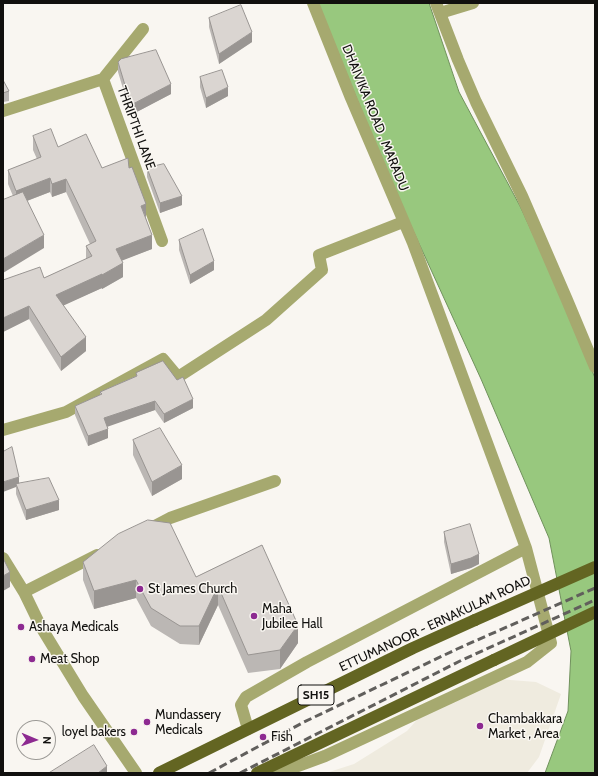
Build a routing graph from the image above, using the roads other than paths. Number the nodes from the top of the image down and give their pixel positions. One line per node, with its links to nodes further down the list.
1 (313, 3): 7 (street, DHAIVIKA ROAD , MARADU)
2 (473, 3): 3 (street)
3 (438, 8): 9 (street)
4 (143, 29): 5 (street)
5 (103, 79): 6 (street, THRIPTHI LANE); 8 (street, THRIPTHI LANE)
6 (3, 111)
7 (403, 222): 10 (street); 13 (street, DHAIVIKA ROAD , MARADU)
8 (162, 241)
9 (595, 367)
10 (3, 430)
11 (275, 481): 12 (street)
12 (136, 536)
13 (526, 548): 19 (street); 20 (street, DHAIVIKA ROAD , MARADU)
14 (108, 550): 17 (street)
15 (3, 558): 17 (street)
16 (595, 567): 19 (main road, ETTUMANOOR - ERNAKULAM ROAD / SH15, bridge)
17 (24, 592): 21 (street)
18 (595, 612): 23 (main road, bridge)
19 (248, 729): 22 (main road, ETTUMANOOR - ERNAKULAM ROAD / SH15)
20 (293, 770): 24 (street)
21 (136, 773)
22 (159, 773)
23 (257, 773)
24 (279, 773)

